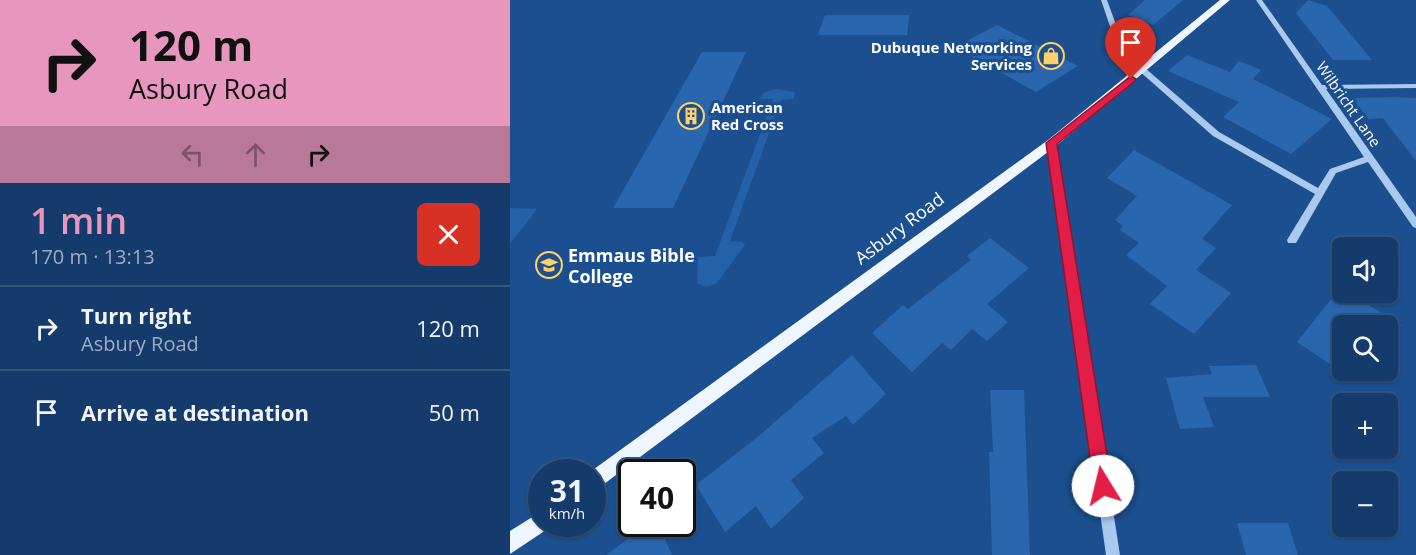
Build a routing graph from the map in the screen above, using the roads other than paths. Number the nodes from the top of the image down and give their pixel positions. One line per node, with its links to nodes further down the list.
1 (1104, 0): 4 (street)
2 (1226, 0): 4 (main road, Asbury Road)
3 (1259, 0): 6 (street, Wilbricht Lane)
4 (1137, 75): 7 (main road, Asbury Road); 9 (street)
5 (1416, 86): 6 (street)
6 (1320, 87): 8 (street, Wilbricht Lane)
7 (1052, 143): 12 (main road, Asbury Road); 15 (street)
8 (1370, 158): 9 (street); 10 (street, Wilbricht Lane)
9 (1320, 193): 11 (street)
10 (1416, 224)
11 (1292, 240)
12 (606, 473)
13 (528, 531): 14 (main road)
14 (510, 544)
15 (1113, 555)

